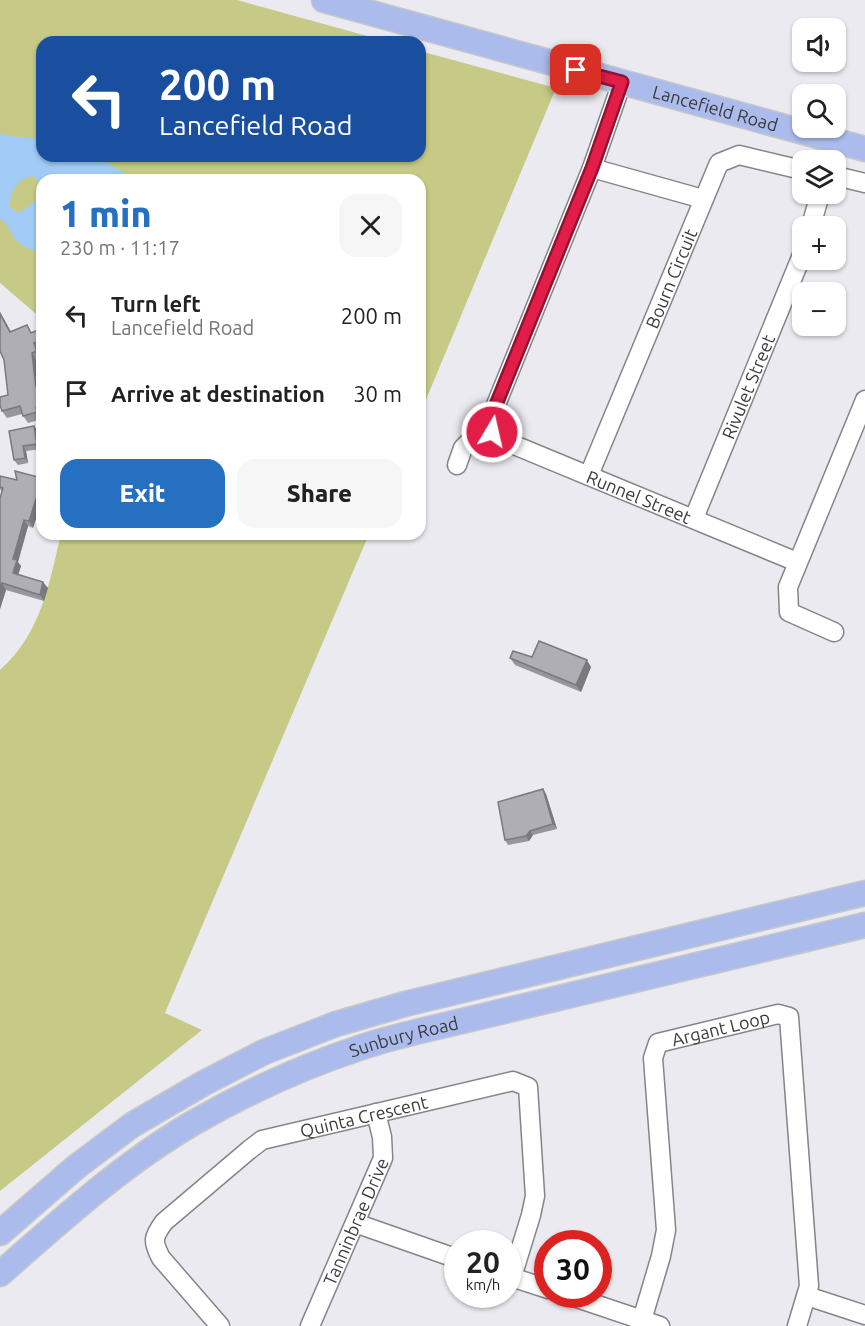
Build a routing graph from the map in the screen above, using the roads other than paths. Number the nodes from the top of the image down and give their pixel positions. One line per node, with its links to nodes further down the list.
1 (324, 0): 2 (main road, Lancefield Road)
2 (622, 82): 3 (main road, Lancefield Road); 4 (street)
3 (865, 149)
4 (592, 168): 8 (street); 11 (street)
5 (792, 168): 8 (street, Bourn Circuit)
6 (846, 178): 7 (street)
7 (865, 183)
8 (703, 199): 13 (street, Bourn Circuit)
9 (796, 270): 14 (street, Rivulet Street)
10 (865, 400): 15 (street)
11 (489, 422): 12 (street); 13 (street, Runnel Street)
12 (457, 465)
13 (589, 475): 14 (street, Runnel Street)
14 (694, 518): 15 (street, Runnel Street)
15 (797, 562): 16 (street)
16 (834, 632)
17 (865, 893): 21 (main road, Sunbury Road)
18 (865, 925): 24 (main road, Sunbury Road)
19 (376, 1113): 20 (street, Tanninbrae Drive); 22 (street, Quinta Crescent); 29 (street, Quinta Crescent)
20 (355, 1224): 23 (street); 30 (street, Tanninbrae Drive)
21 (0, 1233)
22 (522, 1241)
23 (444, 1254)
24 (0, 1274)
25 (807, 1296): 27 (street); 28 (street, Argant Loop); 32 (street, Argant Loop)
26 (606, 1308): 28 (street)
27 (865, 1315)
28 (642, 1320): 31 (street)
29 (220, 1326)
30 (310, 1326)
31 (660, 1326)
32 (797, 1326)

